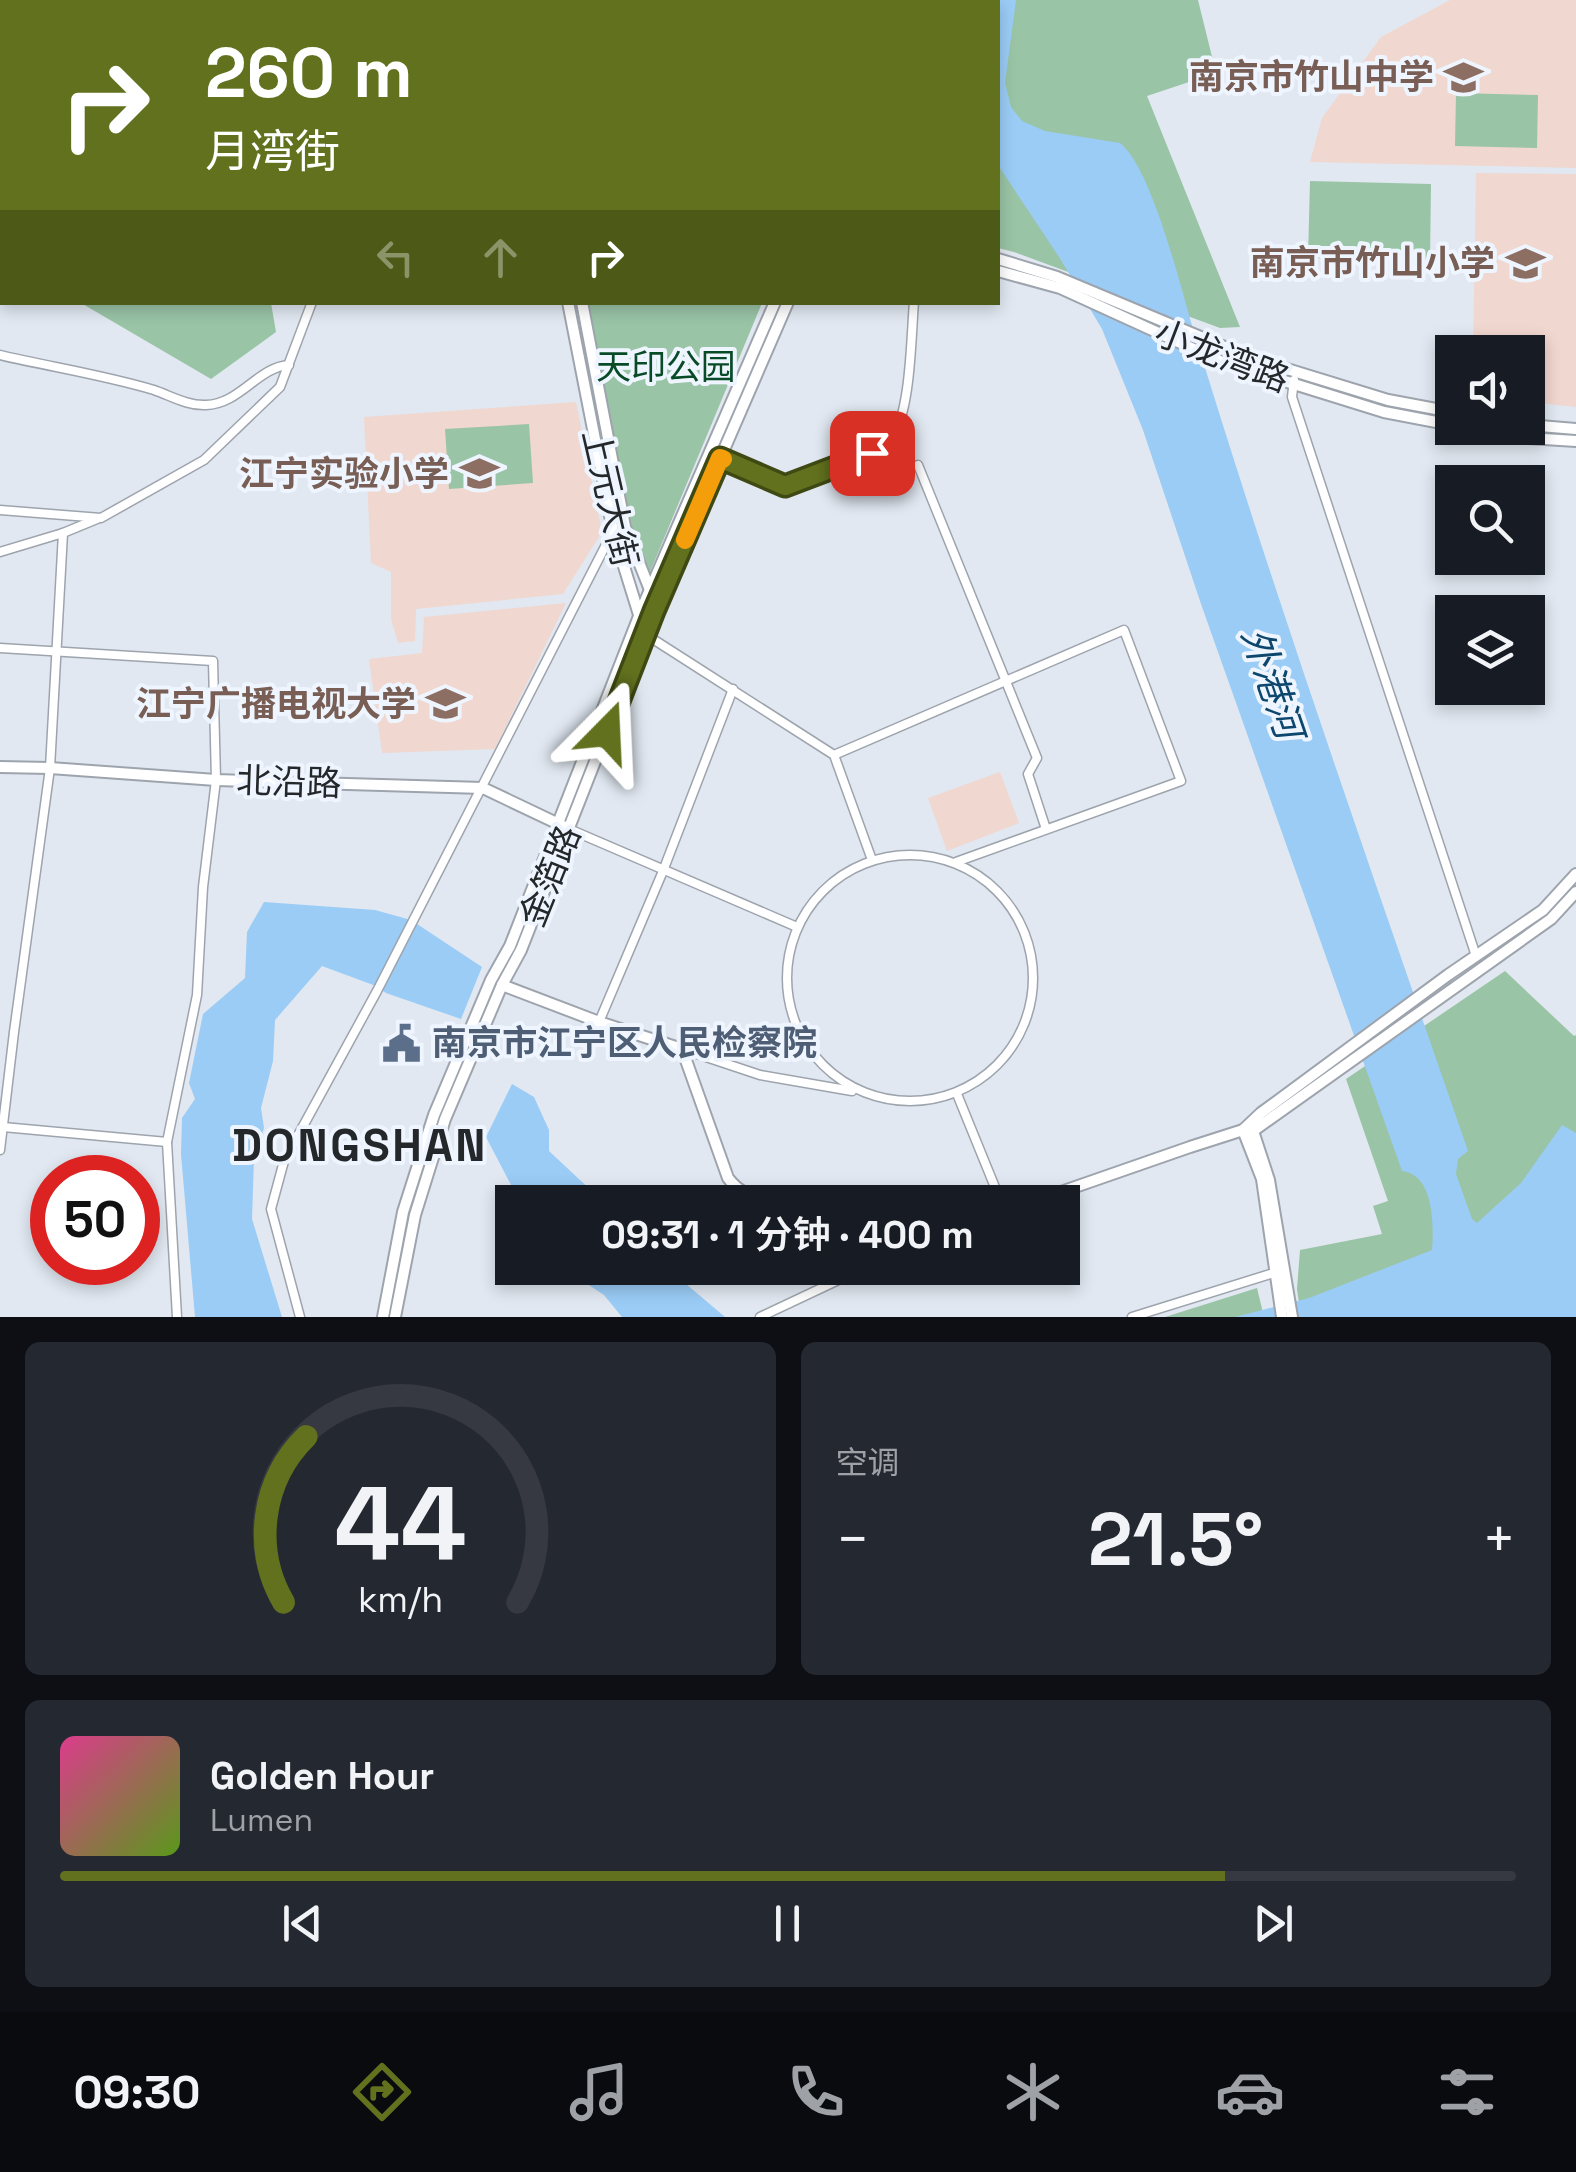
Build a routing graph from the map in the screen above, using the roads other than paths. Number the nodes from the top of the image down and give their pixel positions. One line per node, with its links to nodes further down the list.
1 (1000, 260): 3 (main road, 小龙湾路)
2 (1000, 271): 3 (main road, 小龙湾路)
3 (1058, 282): 12 (main road, 小龙湾路)
4 (311, 305): 11 (street)
5 (569, 305): 23 (main road, 上元大街)
6 (583, 305): 26 (main road, 上元大街)
7 (774, 305): 26 (main road, 金箔路)
8 (787, 305): 19 (main road, 金箔路)
9 (914, 305): 19 (street)
10 (0, 355): 11 (street)
11 (290, 365): 22 (street)
12 (1295, 378): 13 (main road, 小龙湾路); 14 (main road, 小龙湾路); 48 (street)
13 (1435, 409)
14 (1435, 422)
15 (1545, 426): 16 (main road)
16 (1576, 429)
17 (1545, 439): 18 (main road)
18 (1576, 442)
19 (720, 458): 27 (main road, 金箔路)
20 (918, 465): 32 (street)
21 (0, 510): 22 (street)
22 (101, 518): 24 (street)
23 (613, 531): 28 (main road, 上元大街); 38 (street)
24 (64, 533): 25 (street); 31 (street)
25 (0, 552)
26 (650, 590): 27 (main road, 上元大街); 28 (main road, 金箔路)
27 (654, 611): 29 (main road, 金箔路)
28 (639, 616): 29 (main road, 上元大街); 39 (main road, 金箔路)
29 (645, 634): 33 (street); 39 (main road, 金箔路)
30 (0, 648): 31 (street)
31 (56, 652): 36 (street); 37 (street)
32 (1006, 681): 34 (street); 40 (street); 40 (street)
33 (733, 689): 34 (street); 43 (street)
34 (834, 756): 41 (street)
35 (0, 767): 36 (main road, 北沿路)
36 (50, 768): 37 (main road, 北沿路); 52 (street)
37 (216, 780): 38 (main road, 北沿路); 59 (street)
38 (483, 788): 39 (main road, 北沿路); 67 (street)
39 (564, 826): 43 (street); 47 (main road, 金箔路)
40 (1046, 829): 42 (street)
41 (872, 860): 42 (street); 46 (street)
42 (956, 862): 56 (street)
43 (662, 871): 46 (street); 50 (street)
44 (1576, 874): 48 (main road)
45 (1576, 892): 54 (main road)
46 (797, 927): 55 (street)
47 (515, 948): 49 (main road); 68 (main road)
48 (1476, 956): 54 (main road)
49 (502, 985): 50 (main road); 69 (main road)
50 (599, 1022): 53 (main road)
51 (0, 1031): 52 (street)
52 (14, 1032): 57 (street)
53 (682, 1049): 55 (street); 61 (main road)
54 (1338, 1063): 58 (main road)
55 (859, 1092): 56 (street)
56 (956, 1094): 62 (street)
57 (2, 1127): 59 (street); 60 (street)
58 (1248, 1130): 63 (main road); 64 (main road)
59 (167, 1142): 66 (street)
60 (0, 1150)
61 (733, 1185)
62 (994, 1185)
63 (1080, 1186)
64 (1281, 1276): 71 (street); 72 (main road); 73 (main road)
65 (828, 1285): 70 (street)
66 (178, 1317)
67 (300, 1317)
68 (383, 1317)
69 (396, 1317)
70 (760, 1317)
71 (1132, 1317)
72 (1282, 1317)
73 (1292, 1317)

